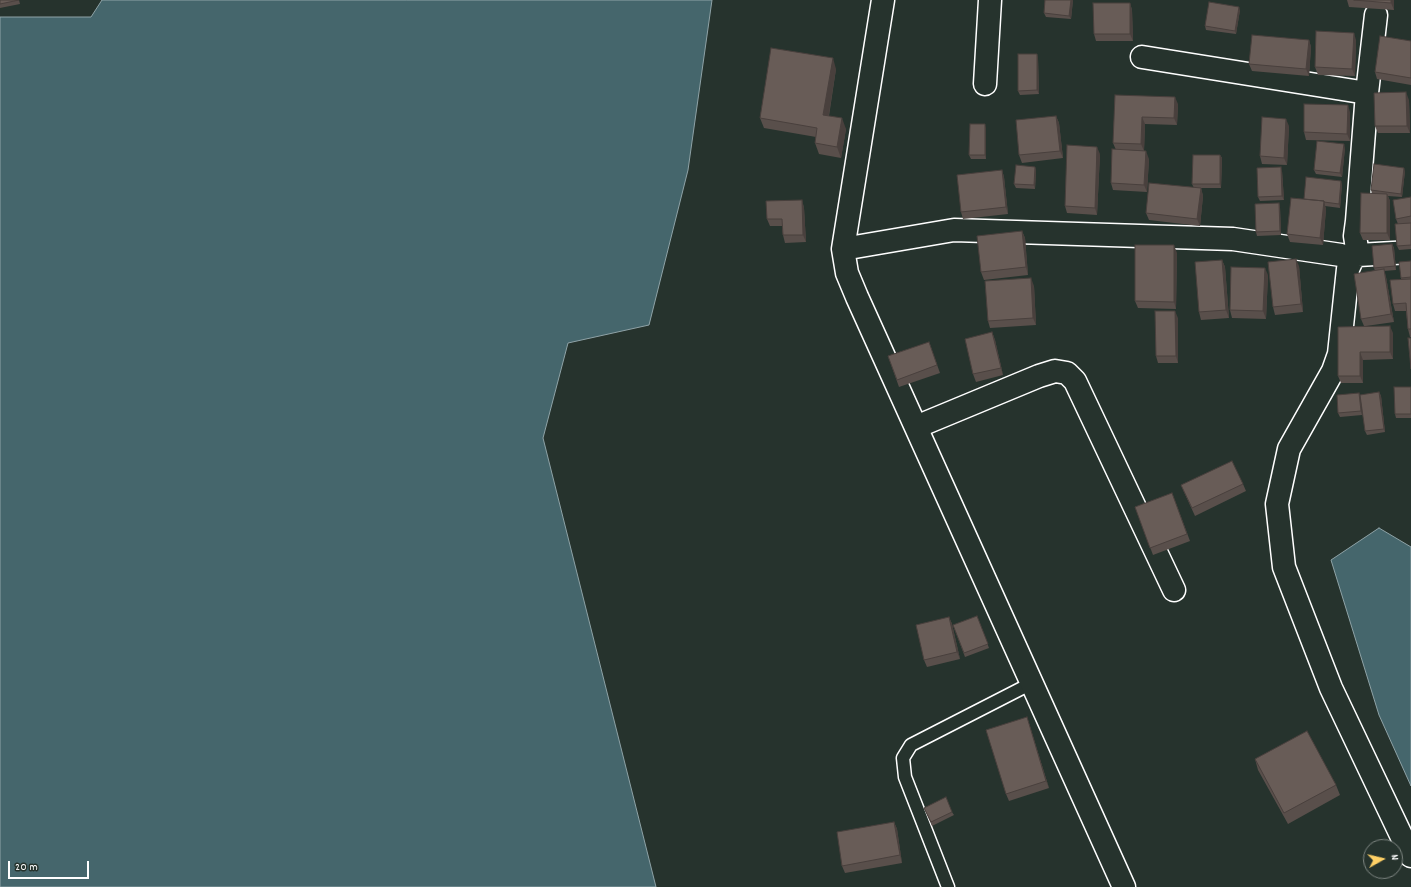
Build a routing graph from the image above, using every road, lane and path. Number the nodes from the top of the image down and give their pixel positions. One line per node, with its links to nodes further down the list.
1 (883, 0): 7 (street)
2 (990, 0): 5 (street)
3 (1376, 15): 6 (street)
4 (1142, 57): 6 (street)
5 (985, 84)
6 (1367, 93): 9 (street)
7 (843, 249): 9 (street); 10 (street)
8 (1411, 252): 9 (street)
9 (1355, 257): 13 (street)
10 (916, 427): 11 (street); 12 (street)
11 (1174, 590)
12 (1032, 683): 14 (lane); 15 (street)
13 (1411, 856)
14 (948, 887)
15 (1124, 887)

